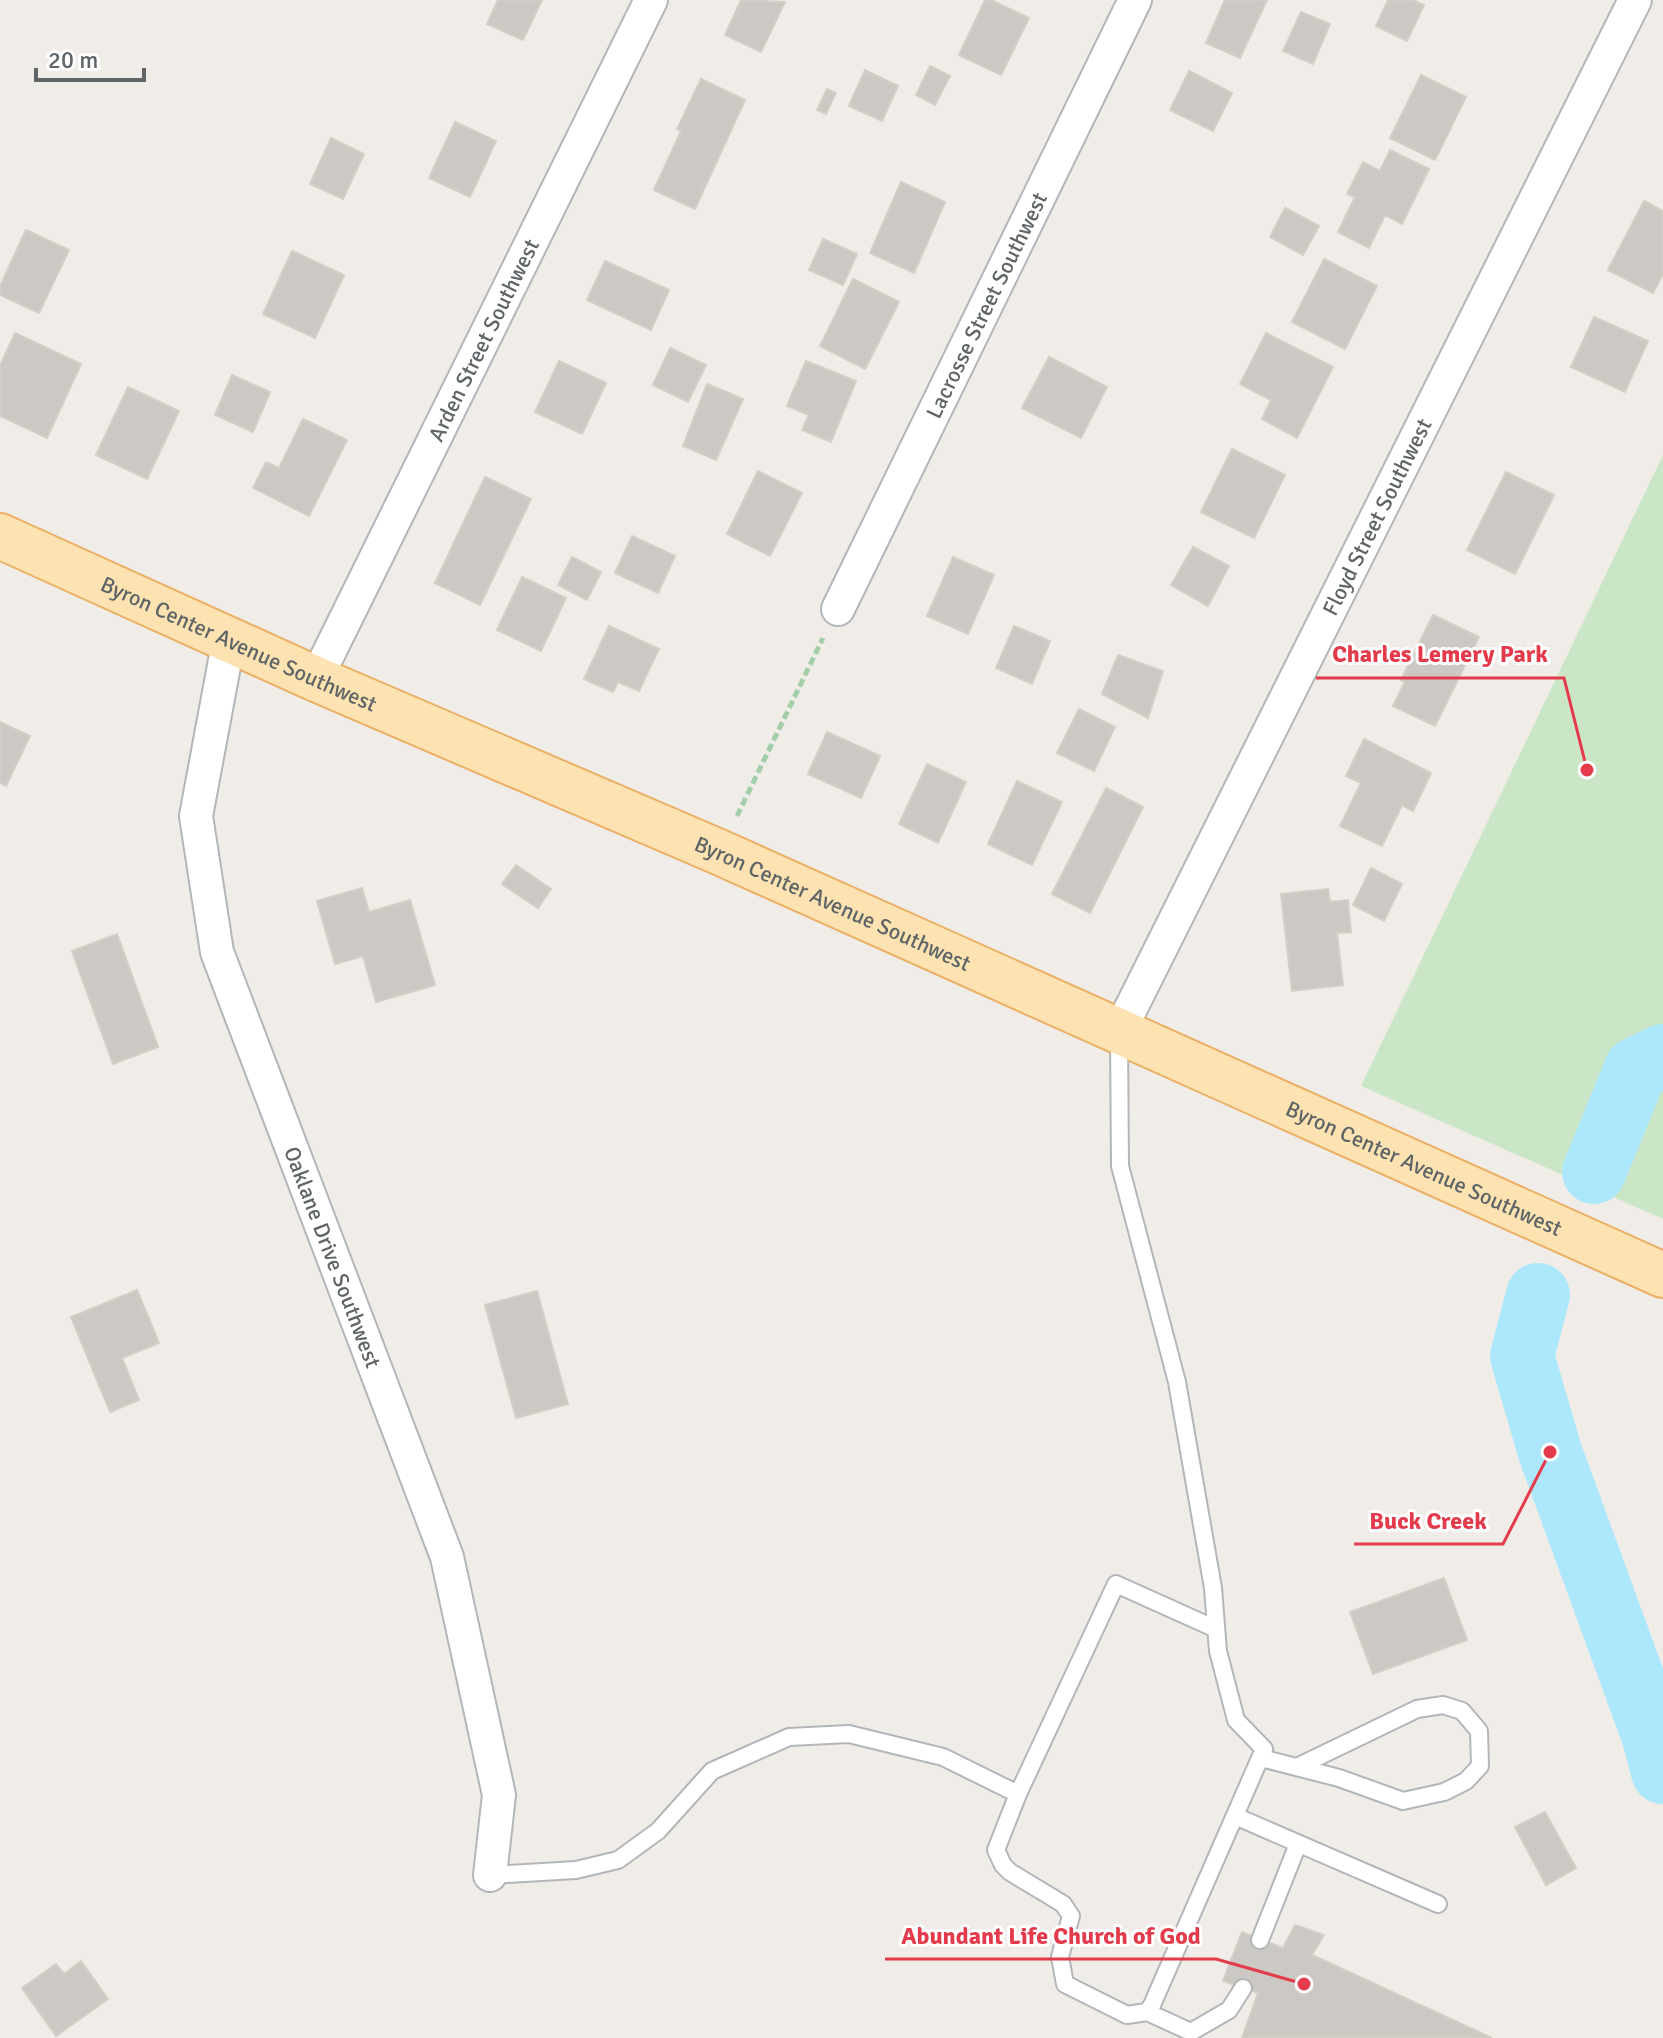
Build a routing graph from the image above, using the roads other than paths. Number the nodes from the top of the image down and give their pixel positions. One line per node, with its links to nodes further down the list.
1 (651, 0): 7 (street, Arden Street Southwest)
2 (1135, 0): 5 (street, Lacrosse Street Southwest)
3 (1635, 0): 8 (street, Floyd Street Southwest)
4 (0, 536): 6 (main road, Byron Center Avenue Southwest)
5 (838, 609)
6 (229, 639): 7 (main road, Byron Center Avenue Southwest); 16 (street, Oaklane Drive Southwest)
7 (316, 679): 8 (main road, Byron Center Avenue Southwest)
8 (1119, 1032): 9 (main road, Byron Center Avenue Southwest); 10 (lane)
9 (1663, 1275)
10 (1216, 1629): 11 (lane); 13 (lane)
11 (1261, 1758): 12 (lane); 14 (lane)
12 (1299, 1766): 12 (lane)
13 (1018, 1794): 16 (lane); 20 (lane)
14 (1235, 1816): 15 (lane); 20 (lane)
15 (1298, 1844): 17 (lane); 18 (lane)
16 (490, 1875)
17 (1438, 1904)
18 (1260, 1940)
19 (1243, 1988): 20 (lane)
20 (1147, 2012)

